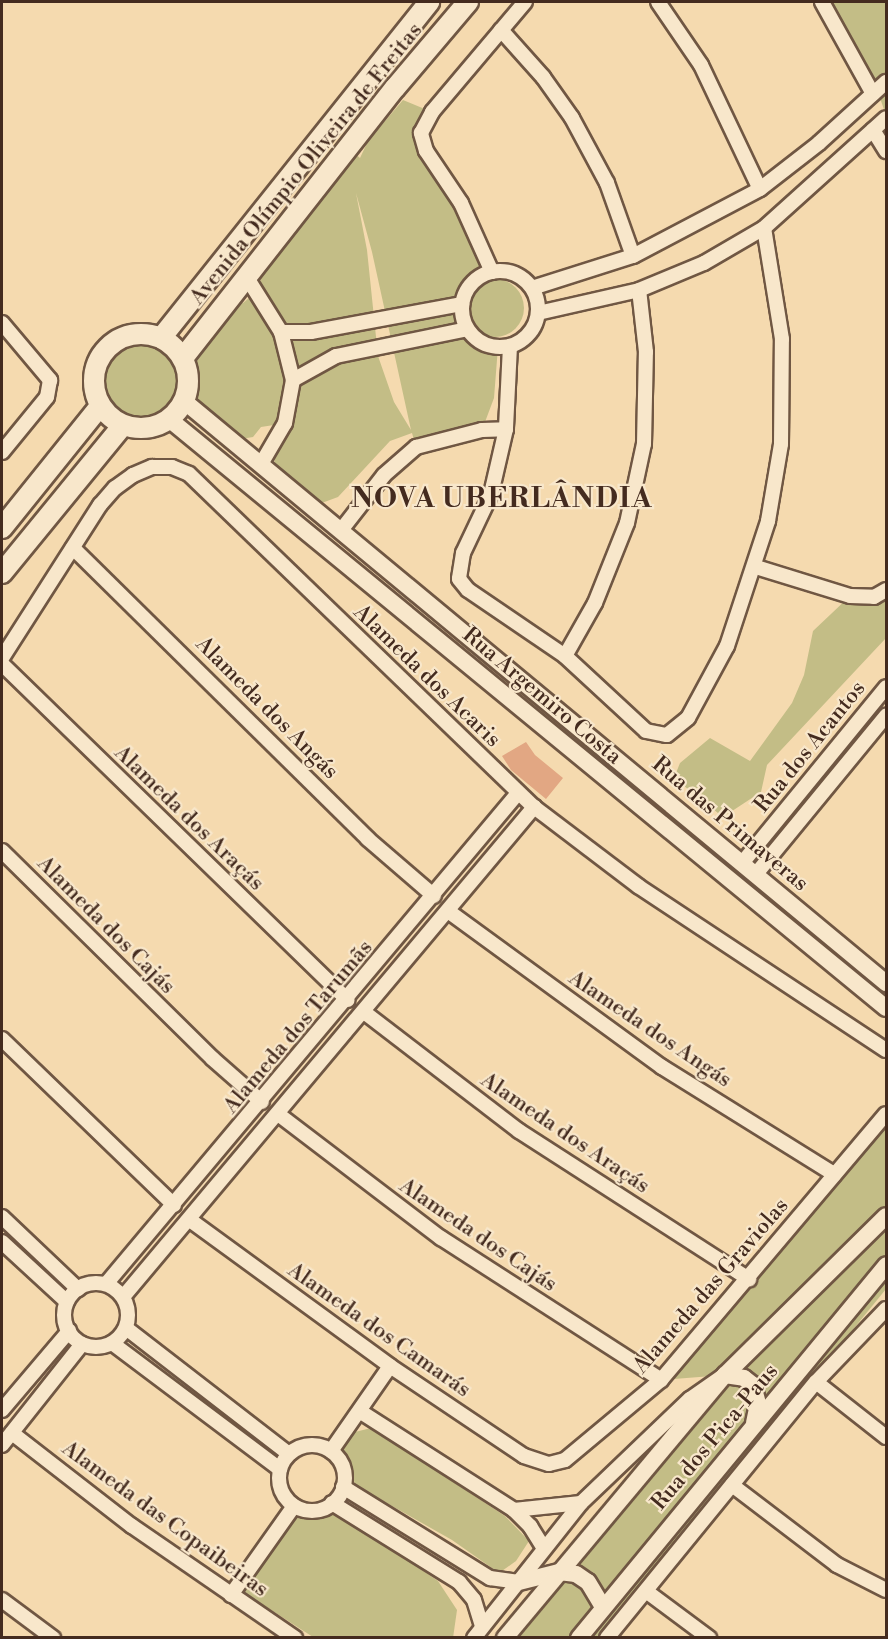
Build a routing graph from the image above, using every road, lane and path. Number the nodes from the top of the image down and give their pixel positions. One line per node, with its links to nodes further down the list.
1 (429, 2): 9 (main road, Avenida Olímpio Oliveira de Freitas)
2 (468, 2): 11 (main road, Avenida Olímpio Oliveira de Freitas)
3 (525, 2): 6 (street)
4 (658, 2): 16 (street)
5 (822, 2): 8 (street)
6 (501, 30): 18 (street); 19 (street)
7 (886, 82): 8 (street)
8 (873, 94): 13 (street)
9 (343, 105): 11 (main road); 29 (main road, Avenida Olímpio Oliveira de Freitas)
10 (886, 118): 12 (street)
11 (365, 126): 20 (main road, Avenida Olímpio Oliveira de Freitas)
12 (873, 129): 14 (street); 15 (street)
13 (819, 143): 15 (street); 16 (street)
14 (886, 151)
15 (842, 159): 17 (street)
16 (760, 189): 18 (street)
17 (764, 228): 22 (street); 46 (street)
18 (633, 256): 21 (street)
19 (492, 272): 21 (street); 23 (street)
20 (246, 276): 28 (street); 32 (main road, Avenida Olímpio Oliveira de Freitas)
21 (532, 288): 24 (street)
22 (639, 290): 24 (street); 50 (street)
23 (462, 304): 26 (street); 27 (street)
24 (537, 313): 31 (street)
25 (2, 322): 39 (street)
26 (372, 322): 28 (street); 30 (street)
27 (467, 329): 30 (street); 31 (street)
28 (282, 332): 33 (street)
29 (161, 338): 32 (main road); 35 (main road)
30 (376, 345): 33 (street)
31 (510, 345): 38 (street)
32 (183, 358): 34 (main road)
33 (293, 380): 40 (street)
34 (184, 401): 36 (main road); 40 (street, Rua das Primaveras)
35 (100, 406): 37 (main road); 43 (main road)
36 (169, 419): 37 (main road); 42 (street, Rua Argemiro Costa)
37 (123, 425): 47 (main road)
38 (506, 429): 44 (street); 50 (street)
39 (2, 452)
40 (261, 464): 41 (street, Rua das Primaveras)
41 (306, 501): 42 (street); 44 (street, Rua das Primaveras)
42 (289, 514): 52 (street, Rua Argemiro Costa)
43 (2, 528)
44 (342, 529): 49 (street, Rua das Primaveras)
45 (73, 548): 51 (street, Alameda dos Acaris); 56 (street, Alameda dos Acaris); 61 (street, Alameda dos Angás)
46 (756, 567): 48 (street); 50 (street)
47 (2, 573)
48 (885, 591)
49 (476, 642): 52 (street); 59 (street, Rua das Primaveras)
50 (565, 656)
51 (2, 658)
52 (461, 659): 67 (street, Rua Argemiro Costa)
53 (2, 664): 66 (street, Alameda dos Araçás)
54 (886, 687): 59 (street, Rua dos Acantos)
55 (886, 716): 60 (street, Rua dos Acantos)
56 (518, 794): 57 (street, Alameda dos Acaris); 61 (street, Alameda dos Tarumãs)
57 (534, 807): 62 (street, Alameda dos Tarumãs); 71 (street, Alameda dos Acaris)
58 (2, 851): 73 (street, Alameda dos Cajás)
59 (743, 862): 60 (street, Rua das Primaveras)
60 (756, 874): 65 (street, Rua das Primaveras)
61 (434, 896): 63 (street, Alameda dos Tarumãs)
62 (448, 911): 64 (street, Alameda dos Tarumãs); 78 (street, Alameda dos Angás)
63 (392, 947): 64 (street); 66 (street, Alameda dos Tarumãs)
64 (408, 959): 68 (street, Alameda dos Tarumãs)
65 (886, 983)
66 (348, 1000): 70 (street, Alameda dos Tarumãs)
67 (886, 1008)
68 (364, 1012): 72 (street, Alameda dos Tarumãs); 85 (street, Alameda dos Araçás)
69 (2, 1039): 79 (street)
70 (306, 1050): 72 (street); 73 (street, Alameda dos Tarumãs)
71 (886, 1050)
72 (320, 1062): 74 (street, Alameda dos Tarumãs)
73 (262, 1102): 76 (street, Alameda dos Tarumãs)
74 (278, 1114): 77 (street, Alameda dos Tarumãs); 97 (street, Alameda dos Cajás)
75 (886, 1114): 78 (street, Alameda das Graviolas)
76 (219, 1153): 77 (street); 79 (street, Alameda dos Tarumãs)
77 (234, 1167): 82 (street, Alameda dos Tarumãs)
78 (834, 1174): 85 (street, Alameda das Graviolas)
79 (174, 1205): 86 (street, Alameda dos Tarumãs)
80 (886, 1216): 96 (street, Rua dos Pica-Paus)
81 (2, 1217): 87 (street)
82 (190, 1220): 88 (street, Alameda dos Tarumãs); 95 (street, Alameda dos Camarás)
83 (2, 1242): 89 (street)
84 (886, 1265): 101 (street, Rua dos Pica-Paus)
85 (749, 1279): 97 (street, Alameda das Graviolas)
86 (106, 1284): 87 (street); 88 (street)
87 (78, 1289): 89 (street)
88 (123, 1298): 91 (street)
89 (67, 1302): 92 (street)
90 (886, 1309): 98 (street)
91 (126, 1328): 93 (street); 106 (street)
92 (69, 1331): 94 (street); 99 (street)
93 (112, 1343): 94 (street); 108 (street)
94 (82, 1344): 102 (street)
95 (390, 1366): 100 (street); 107 (street, Alameda dos Camarás)
96 (725, 1375): 101 (street); 112 (street, Rua dos Pica-Paus); 120 (street, Rua dos Pica-Paus)
97 (661, 1380): 107 (street, Alameda das Graviolas)
98 (816, 1382): 103 (street); 109 (street)
99 (2, 1410)
100 (362, 1412): 105 (street); 114 (street)
101 (753, 1426): 126 (street, Rua dos Pica-Paus)
102 (12, 1432): 104 (street); 124 (street, Alameda das Copaibeiras)
103 (886, 1437)
104 (2, 1446)
105 (331, 1451): 106 (street); 110 (street)
106 (289, 1454): 108 (street)
107 (549, 1464)
108 (280, 1469): 113 (street)
109 (732, 1485): 122 (street); 123 (street)
110 (343, 1487): 111 (street); 115 (street)
111 (332, 1503): 113 (street); 116 (street)
112 (581, 1503): 114 (street); 117 (street, Rua dos Pica-Paus)
113 (294, 1506): 124 (street)
114 (514, 1510): 117 (street)
115 (390, 1516): 116 (street); 118 (street)
116 (379, 1533): 119 (street)
117 (543, 1547): 121 (street, Rua dos Pica-Paus)
118 (442, 1551): 119 (street); 121 (street)
119 (432, 1566): 127 (street)
120 (559, 1572): 121 (street); 126 (street); 130 (street, Rua dos Pica-Paus)
121 (519, 1582): 127 (street, Rua dos Pica-Paus)
122 (886, 1590)
123 (646, 1591): 132 (street); 133 (street)
124 (231, 1595): 129 (street, Alameda das Copaibeiras)
125 (2, 1600): 128 (street)
126 (603, 1607): 131 (street, Rua dos Pica-Paus)
127 (478, 1632)
128 (53, 1638)
129 (295, 1638)
130 (506, 1638)
131 (579, 1638)
132 (607, 1638)
133 (709, 1638)

